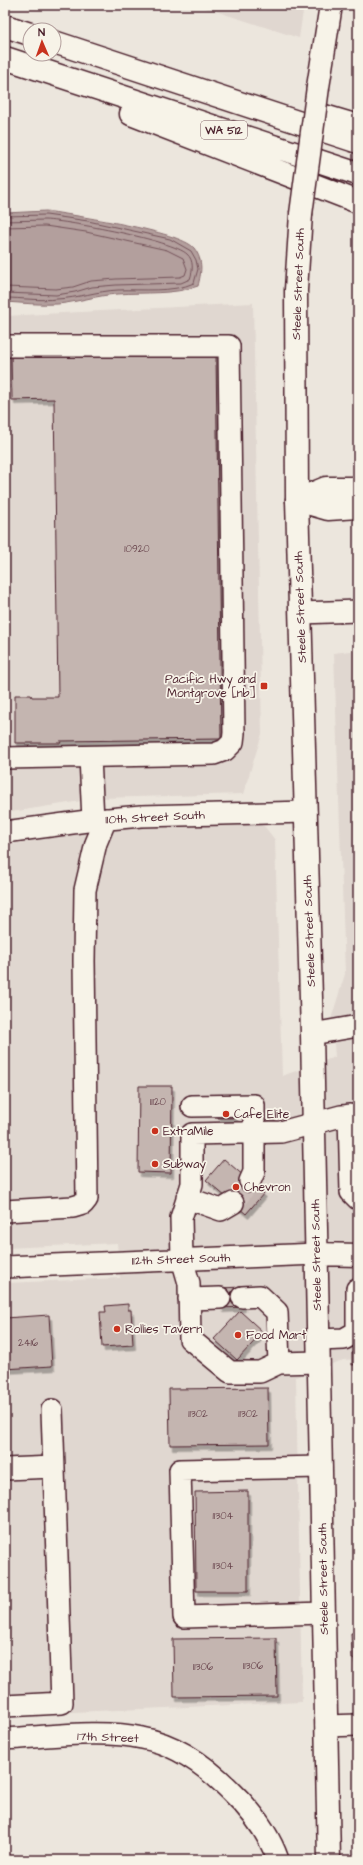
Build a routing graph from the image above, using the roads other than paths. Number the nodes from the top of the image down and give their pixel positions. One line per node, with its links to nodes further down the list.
1 (331, 5): 14 (main road, Steele Street South, bridge)
2 (5, 26): 3 (main road)
3 (22, 31)
4 (62, 44): 5 (main road, WA 512)
5 (93, 54): 8 (main road); 9 (main road, WA 512)
6 (5, 58): 7 (main road, WA 512)
7 (90, 87): 10 (main road, WA 512); 11 (main road)
8 (358, 126)
9 (358, 142)
10 (358, 174)
11 (358, 202)
12 (5, 346): 18 (street)
13 (358, 488): 14 (main road)
14 (297, 500): 15 (main road); 17 (main road, Steele Street South)
15 (358, 507)
16 (358, 611): 17 (street)
17 (301, 613): 20 (main road, Steele Street South)
18 (90, 757): 19 (street); 21 (street)
19 (5, 758)
20 (306, 812): 21 (street, 110th Street South); 24 (main road, Steele Street South)
21 (100, 820): 22 (street, 110th Street South); 33 (street)
22 (5, 832)
23 (358, 1026): 24 (street)
24 (312, 1034): 27 (main road, Steele Street South)
25 (192, 1115): 28 (street)
26 (353, 1115): 27 (street); 31 (street)
27 (314, 1123): 28 (street); 34 (main road, Steele Street South)
28 (255, 1127): 29 (street); 30 (street)
29 (250, 1181)
30 (187, 1198): 32 (street); 36 (street)
31 (358, 1199)
32 (233, 1203)
33 (5, 1211)
34 (317, 1254): 35 (main road, 112th Street South); 36 (street, 112th Street South); 43 (main road, Steele Street South)
35 (358, 1254)
36 (182, 1260): 37 (street, 112th Street South); 41 (street)
37 (5, 1267)
38 (358, 1289): 42 (street)
39 (242, 1297): 45 (street)
40 (220, 1298): 41 (street)
41 (189, 1299): 45 (street)
42 (357, 1331): 43 (street)
43 (318, 1340): 44 (main road, Steele Street South)
44 (319, 1362): 45 (street); 48 (main road, Steele Street South)
45 (279, 1363)
46 (52, 1410): 47 (street)
47 (54, 1467): 49 (street); 51 (street)
48 (321, 1467): 50 (main road, Steele Street South); 50 (street)
49 (5, 1469)
50 (324, 1613): 52 (main road, Steele Street South)
51 (5, 1706)
52 (326, 1726): 53 (street); 56 (main road, Steele Street South)
53 (358, 1726)
54 (5, 1739): 55 (street, 17th Street)
55 (278, 1860)
56 (329, 1860)

